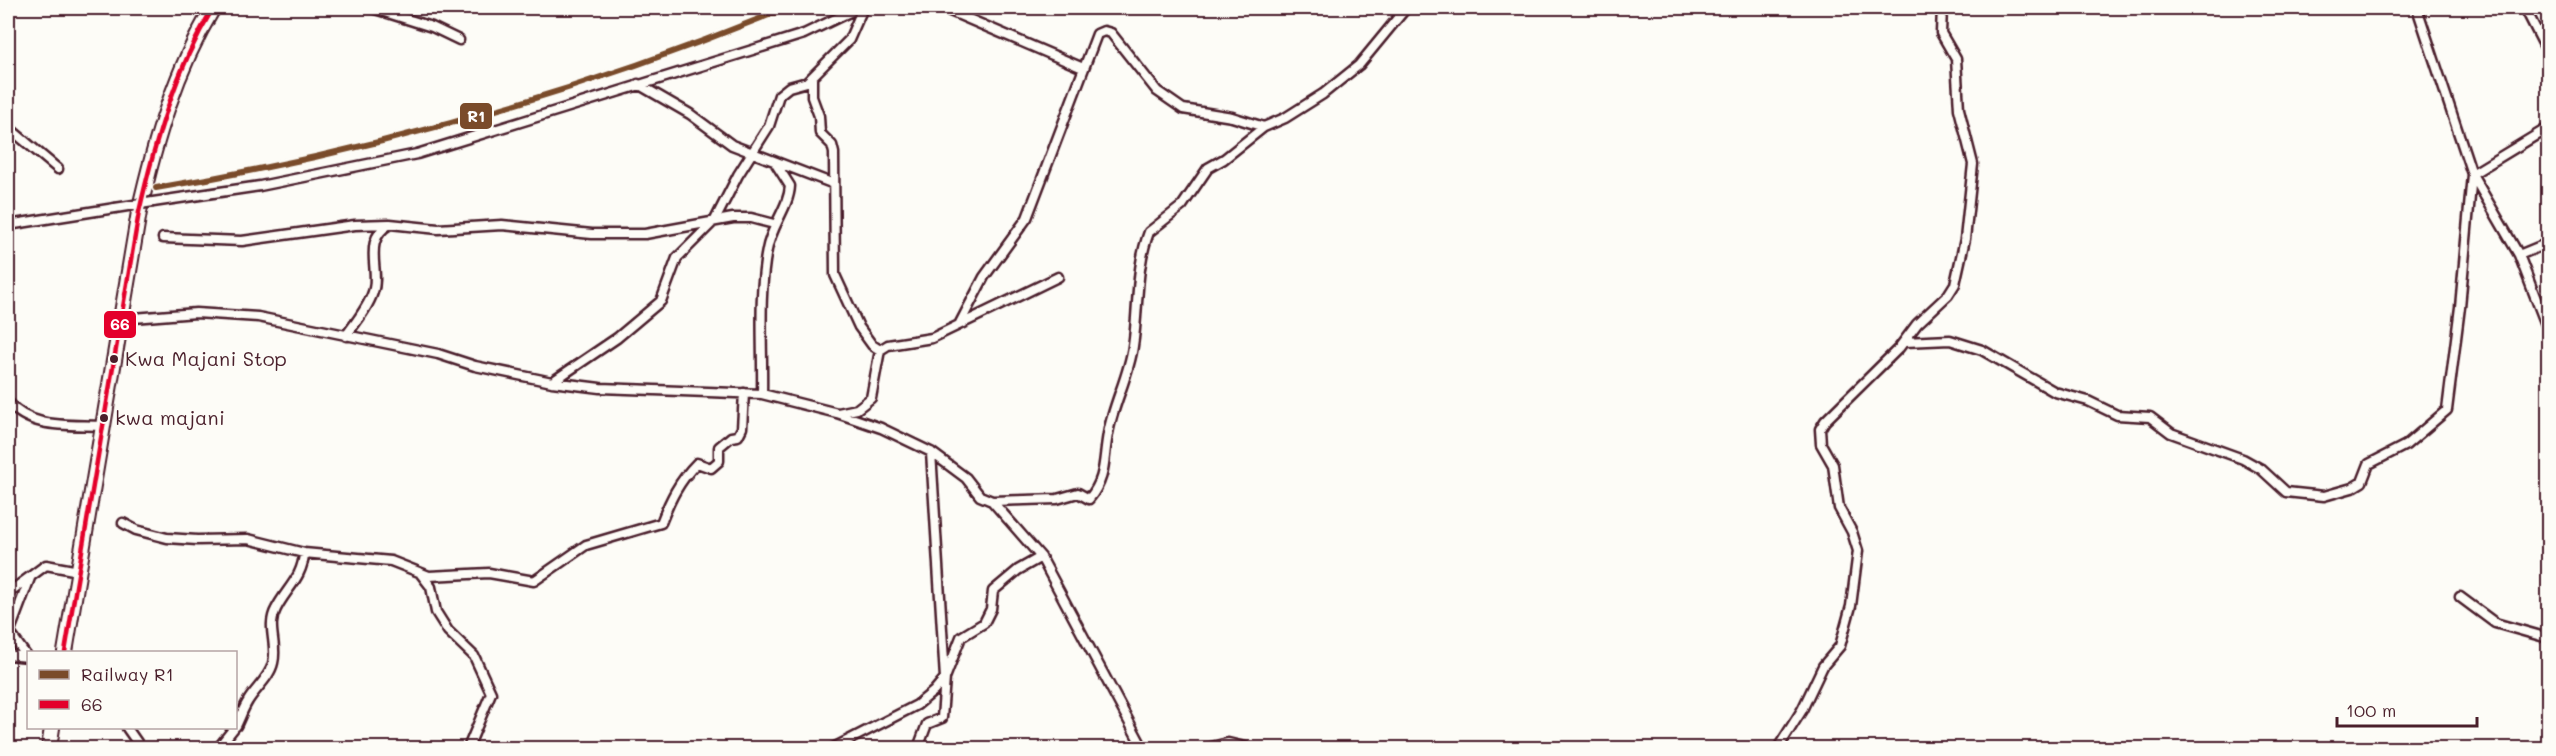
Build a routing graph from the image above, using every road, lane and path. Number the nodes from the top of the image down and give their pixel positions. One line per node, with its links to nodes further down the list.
1 (213, 8): 31 (highway)
2 (372, 8): 10 (street)
3 (858, 8): 14 (street)
4 (863, 8): 13 (street)
5 (943, 8): 12 (street)
6 (1406, 8): 16 (street)
7 (1942, 8): 35 (street)
8 (2417, 8): 21 (street)
9 (2525, 8): 11 (street)
10 (459, 40)
11 (2548, 53)
12 (1083, 68): 16 (street); 32 (street)
13 (812, 78): 18 (street); 22 (street)
14 (638, 84): 18 (street); 26 (street, bridge)
15 (8, 127): 20 (street)
16 (1264, 127): 44 (street)
17 (2548, 128): 21 (street)
18 (751, 152): 19 (street); 23 (street)
19 (776, 164): 22 (street); 25 (street)
20 (58, 169)
21 (2472, 174): 29 (street); 35 (street)
22 (834, 184): 36 (street)
23 (715, 220): 24 (street); 25 (street); 37 (street)
24 (390, 224): 27 (street); 34 (street)
25 (774, 224): 39 (street)
26 (8, 225)
27 (163, 238)
28 (2548, 243): 29 (street)
29 (2519, 255): 33 (street)
30 (1058, 277): 32 (street)
31 (121, 319): 34 (street); 42 (highway)
32 (960, 323): 36 (street)
33 (2548, 330)
34 (346, 336): 37 (street)
35 (1905, 342): 73 (street)
36 (879, 350): 41 (street)
37 (552, 382): 38 (street)
38 (744, 393): 39 (street); 49 (street)
39 (762, 394): 41 (street)
40 (8, 402): 42 (street)
41 (837, 413): 43 (street)
42 (103, 426): 48 (highway)
43 (931, 452): 44 (street); 59 (street)
44 (992, 501): 47 (street)
45 (123, 523): 46 (street)
46 (304, 553): 49 (street); 60 (street)
47 (1041, 557): 59 (street); 70 (street)
48 (79, 571): 50 (street); 55 (highway)
49 (421, 574): 67 (street)
50 (30, 578): 51 (street); 53 (street)
51 (8, 593)
52 (2460, 597): 54 (street)
53 (8, 632): 57 (street)
54 (2548, 638)
55 (65, 651)
56 (8, 656): 58 (street)
57 (27, 656)
58 (27, 657)
59 (945, 678): 68 (street); 69 (street)
60 (237, 723)
61 (52, 729): 64 (highway)
62 (128, 729): 65 (street)
63 (233, 729): 66 (street)
64 (49, 748)
65 (141, 748)
66 (218, 748)
67 (468, 748)
68 (833, 748)
69 (918, 748)
70 (1143, 748)
71 (1207, 748): 72 (street)
72 (1250, 748)
73 (1778, 748)

